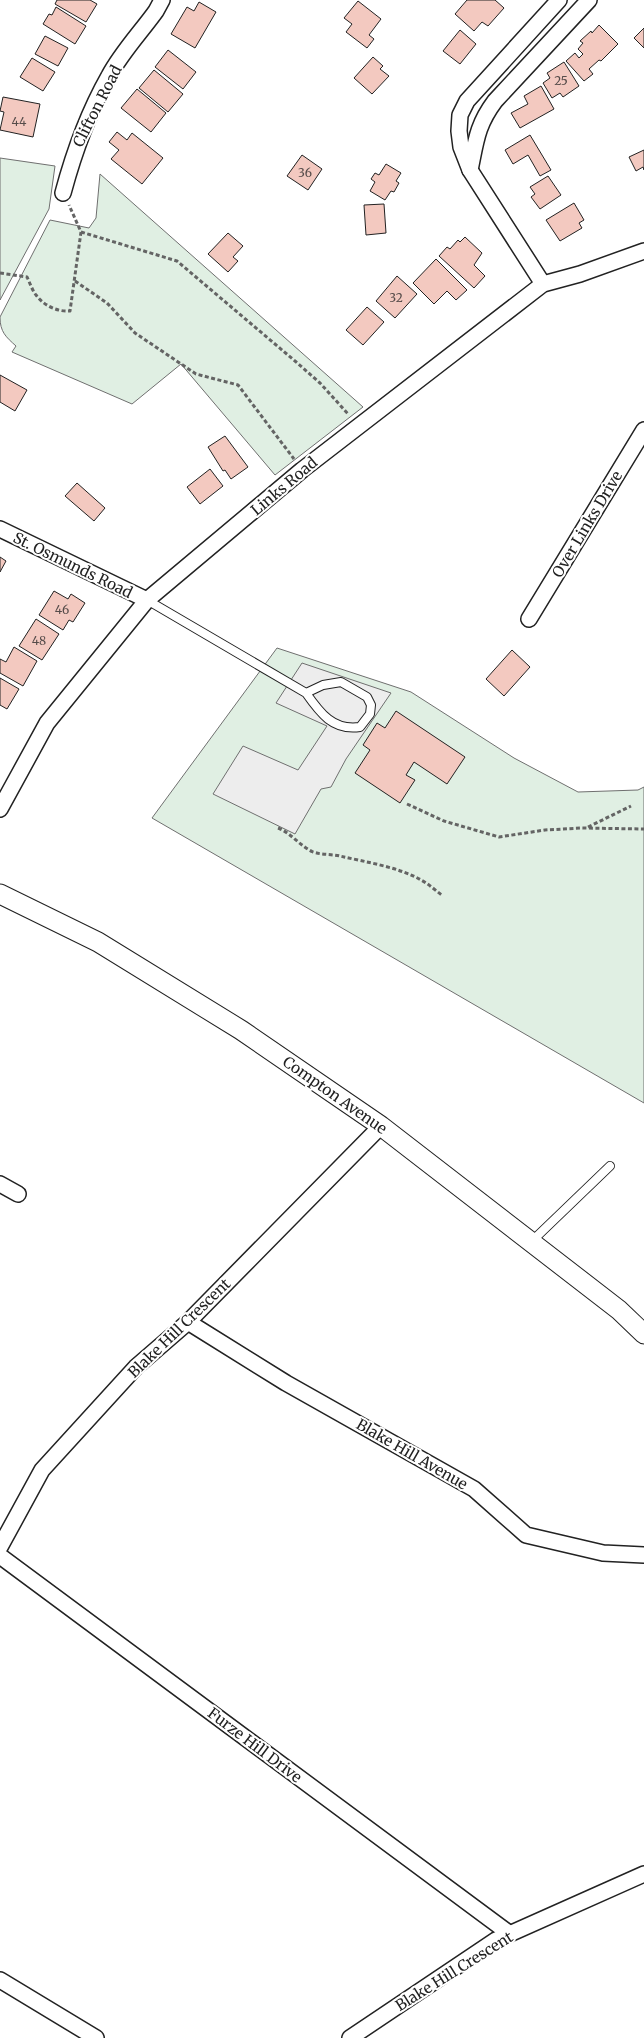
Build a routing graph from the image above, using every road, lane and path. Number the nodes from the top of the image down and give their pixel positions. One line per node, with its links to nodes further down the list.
1 (162, 0): 5 (street, Clifton Road)
2 (559, 0): 4 (street)
3 (589, 0): 4 (street)
4 (470, 170): 10 (street)
5 (63, 193): 6 (path)
6 (81, 232): 9 (path); 11 (path)
7 (644, 251): 10 (street, Links Road)
8 (0, 273): 9 (path)
9 (76, 281): 13 (path)
10 (543, 284): 11 (street, Links Road)
11 (359, 425): 13 (street, Links Road)
12 (644, 430): 16 (street, Over Links Drive)
13 (302, 470): 15 (street, Links Road)
14 (0, 529): 15 (street, St. Osmunds Road)
15 (147, 600): 17 (lane); 20 (street, Links Road)
16 (529, 619)
17 (306, 693): 17 (lane)
18 (406, 804): 22 (path)
19 (631, 806): 22 (path)
20 (0, 809)
21 (278, 828): 25 (path)
22 (588, 828): 23 (path)
23 (644, 829)
24 (0, 894): 26 (street, Compton Avenue)
25 (443, 896)
26 (380, 1126): 30 (street, Compton Avenue); 31 (street, Blake Hill Crescent)
27 (610, 1166): 30 (lane)
28 (0, 1184): 29 (street)
29 (18, 1194)
30 (531, 1242): 32 (street, Compton Avenue)
31 (188, 1322): 33 (street, Blake Hill Crescent); 34 (street, Blake Hill Avenue)
32 (644, 1334)
33 (0, 1547)
34 (644, 1555)
35 (0, 1556): 37 (street, Furze Hill Drive)
36 (644, 1874): 37 (street, Blake Hill Crescent)
37 (510, 1934): 40 (street, Blake Hill Crescent)
38 (0, 1980): 39 (street)
39 (96, 2038)
40 (350, 2038)

